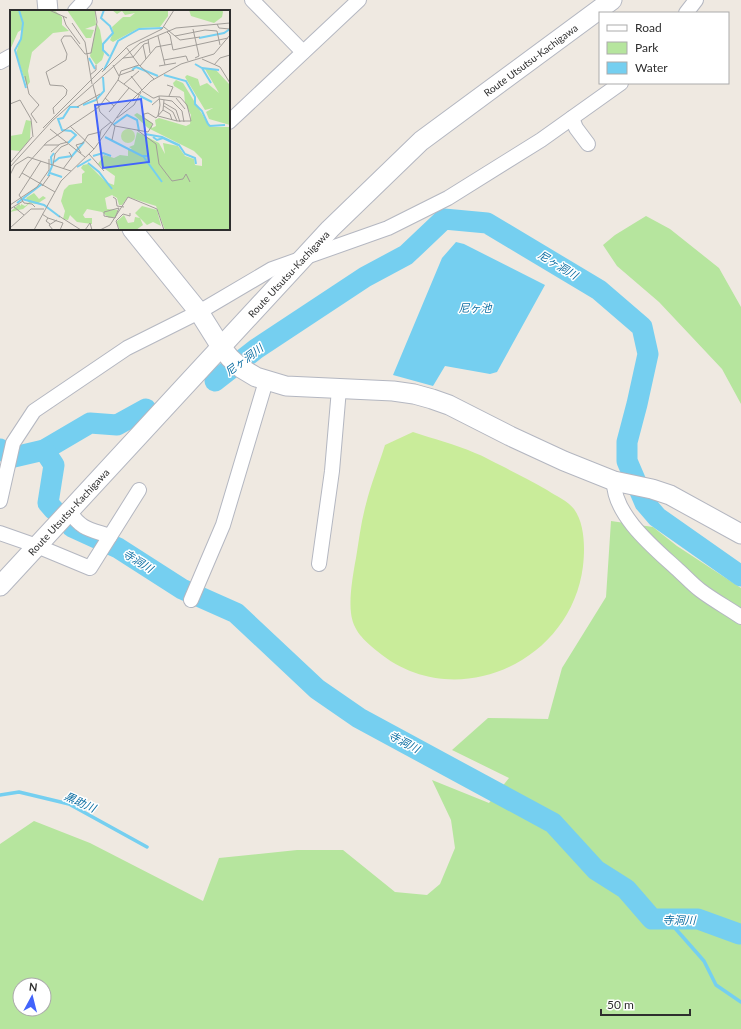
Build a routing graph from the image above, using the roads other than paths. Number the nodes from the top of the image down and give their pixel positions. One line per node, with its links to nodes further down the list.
1 (46, 0): 7 (main road)
2 (85, 0): 8 (street)
3 (252, 0): 10 (street)
4 (359, 0): 10 (street)
5 (612, 0): 18 (main road, Route Utsutsu-Kachigawa)
6 (696, 0): 9 (street)
7 (48, 10)
8 (76, 10)
9 (687, 12)
10 (303, 52): 15 (street)
11 (10, 57): 12 (street)
12 (0, 62)
13 (620, 84): 14 (street)
14 (572, 118): 16 (street); 18 (street)
15 (230, 121)
16 (588, 144)
17 (133, 230): 19 (main road)
18 (305, 256): 19 (street); 20 (main road, Route Utsutsu-Kachigawa)
19 (198, 312): 20 (main road); 23 (street)
20 (231, 357): 21 (main road); 27 (main road, Route Utsutsu-Kachigawa)
21 (266, 381): 22 (main road); 34 (street)
22 (339, 389): 24 (main road); 32 (street)
23 (6, 449): 26 (street)
24 (614, 481): 29 (main road); 35 (street)
25 (139, 490): 30 (street)
26 (0, 501)
27 (69, 511): 30 (street); 31 (main road, Route Utsutsu-Kachigawa)
28 (0, 533): 31 (street)
29 (741, 534)
30 (110, 536): 31 (street)
31 (37, 546): 33 (main road, Route Utsutsu-Kachigawa)
32 (319, 564)
33 (0, 586)
34 (191, 600)
35 (741, 617)

